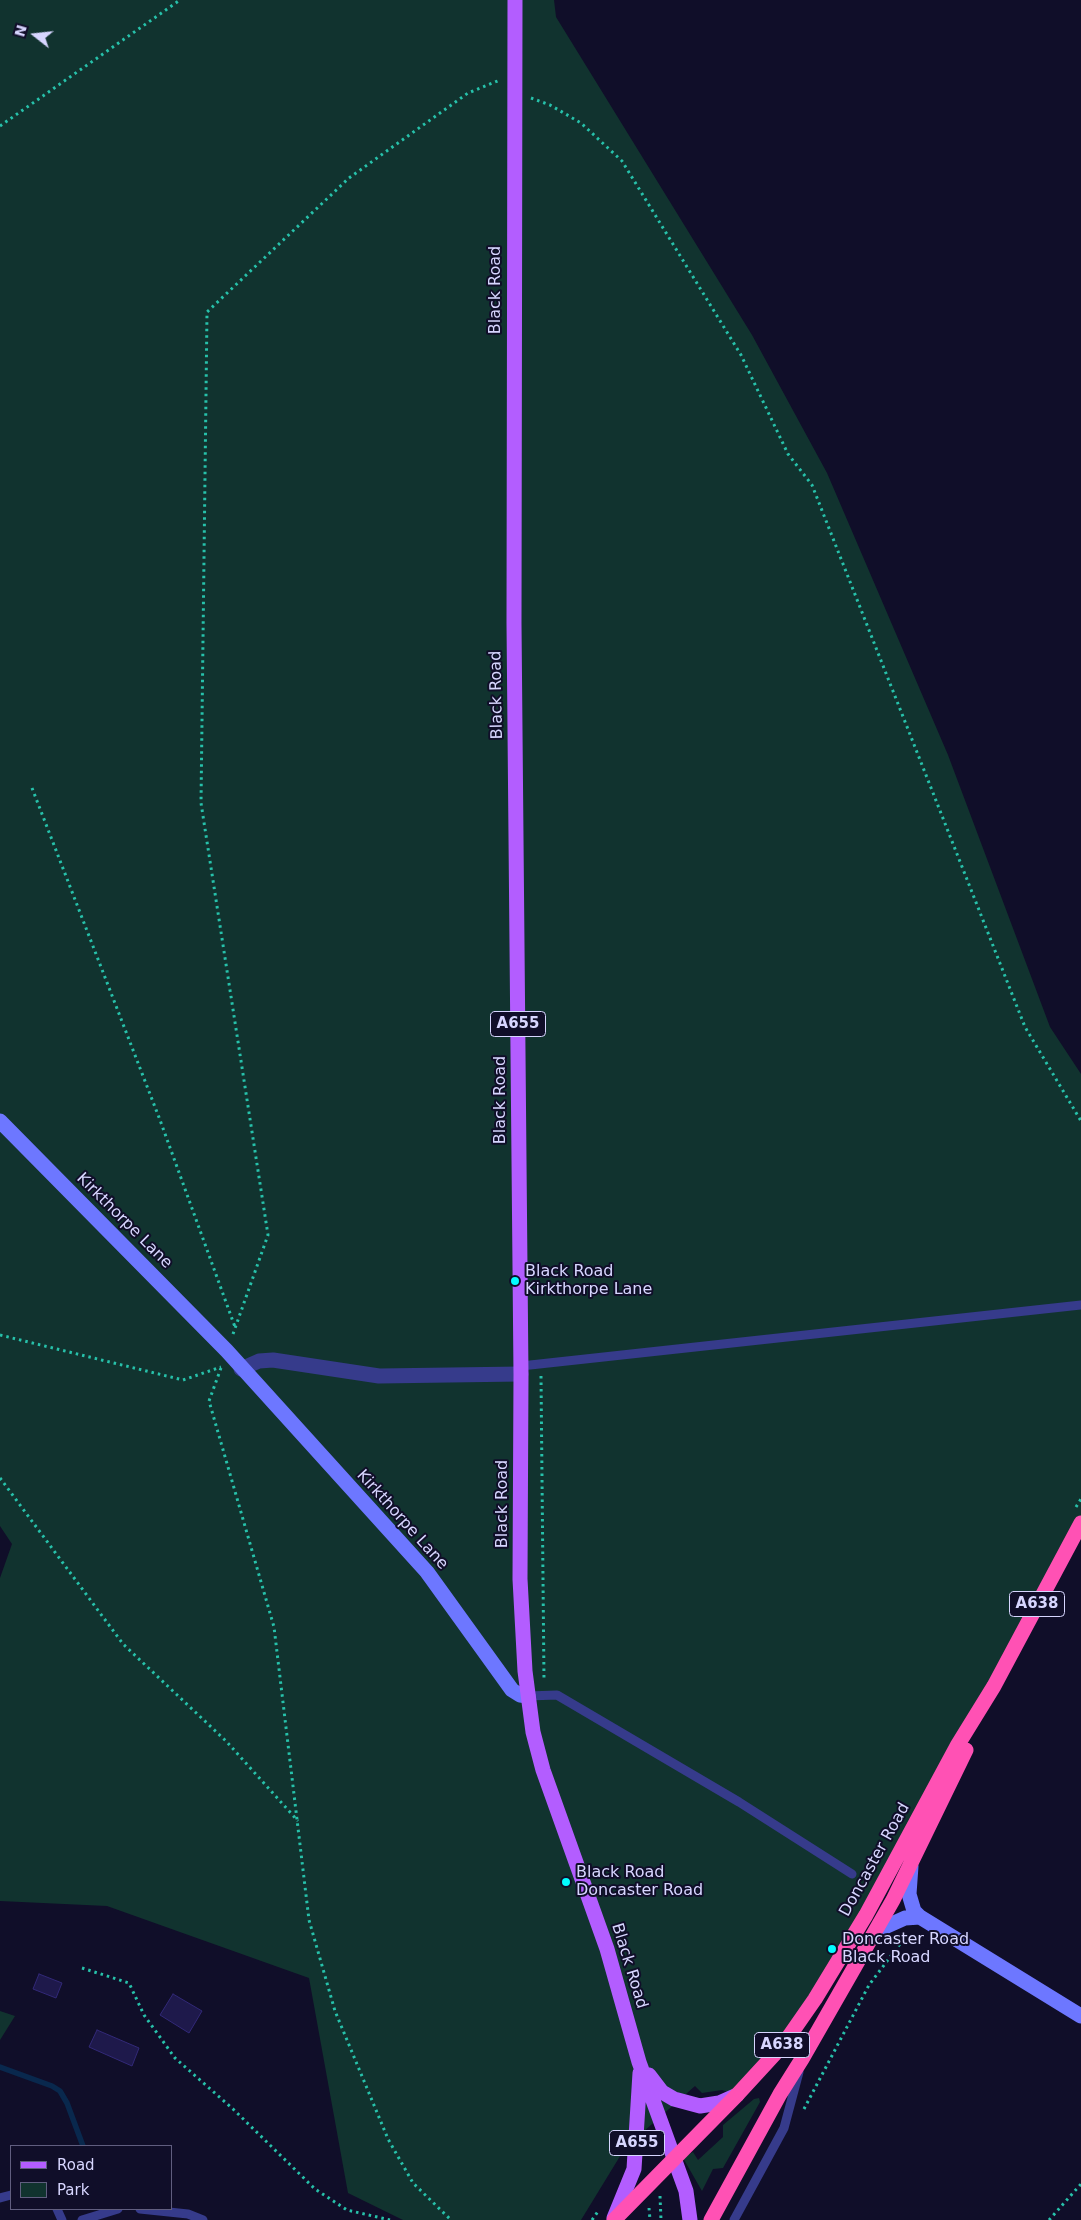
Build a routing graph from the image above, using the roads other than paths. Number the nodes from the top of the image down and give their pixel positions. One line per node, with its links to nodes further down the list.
1 (515, 0): 5 (main road, Black Road / A655)
2 (0, 1122): 4 (street, Kirkthorpe Lane)
3 (1081, 1305): 5 (lane)
4 (242, 1369): 5 (street); 8 (street, Kirkthorpe Lane)
5 (521, 1370): 8 (main road, Black Road / A655)
6 (1081, 1523): 7 (highway, Doncaster Road / A638)
7 (994, 1686): 9 (highway, Doncaster Road / A638); 13 (highway, Doncaster Road / A638)
8 (528, 1696): 10 (lane); 18 (main road, Black Road / A655)
9 (911, 1862): 11 (highway, Doncaster Road / A638); 12 (street)
10 (852, 1874)
11 (893, 1900): 12 (street); 13 (street); 15 (highway, Doncaster Road / A638)
12 (911, 1904): 14 (street)
13 (866, 1915): 19 (highway, Doncaster Road / A638)
14 (920, 1917): 15 (street); 16 (street)
15 (876, 1931): 17 (highway, Doncaster Road / A638)
16 (1081, 2016)
17 (802, 2059): 27 (highway, Doncaster Road / A638); 28 (lane)
18 (640, 2062): 19 (main road, Black Road / A655); 20 (main road, Black Road / A655); 25 (main road, Black Road / A655)
19 (737, 2096): 20 (highway, Doncaster Road / A638)
20 (674, 2157): 25 (highway, Doncaster Road / A638); 26 (main road, Black Road / A655)
21 (115, 2210): 23 (lane)
22 (150, 2210): 24 (lane)
23 (82, 2220)
24 (203, 2220)
25 (614, 2220)
26 (690, 2220)
27 (711, 2220)
28 (734, 2220)

